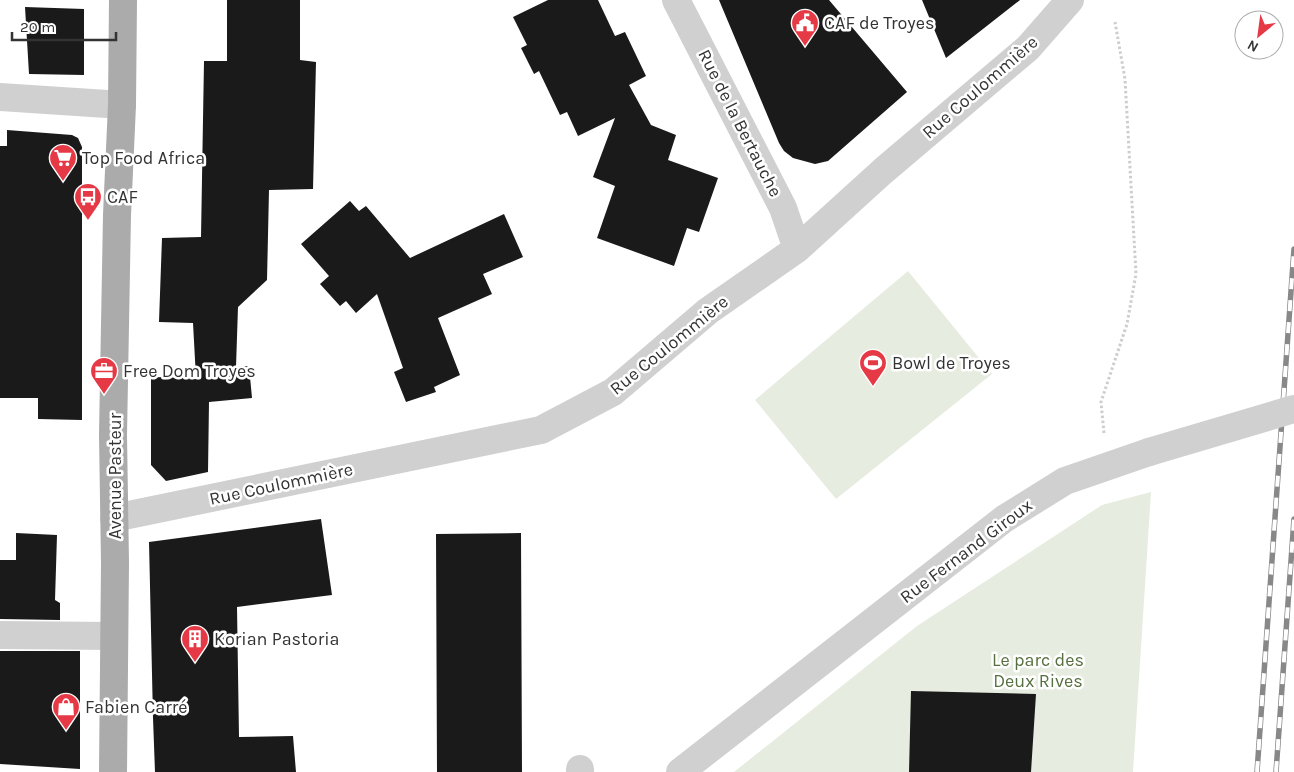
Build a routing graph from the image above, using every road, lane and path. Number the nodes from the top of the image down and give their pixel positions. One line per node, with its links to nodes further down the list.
1 (123, 0): 6 (main road, Avenue Pasteur)
2 (676, 0): 7 (street, Rue de la Bertauche)
3 (1070, 0): 7 (street, Rue Coulommière)
4 (1114, 22): 9 (path)
5 (0, 97): 6 (street)
6 (122, 105): 10 (main road, Avenue Pasteur)
7 (797, 249): 10 (street, Rue Coulommière)
8 (1294, 409): 14 (street, Rue Fernand Giroux, bridge)
9 (1105, 435)
10 (114, 518): 12 (main road, Avenue Pasteur)
11 (0, 636): 12 (street)
12 (114, 636): 13 (main road, Avenue Pasteur)
13 (113, 772)
14 (680, 772)

